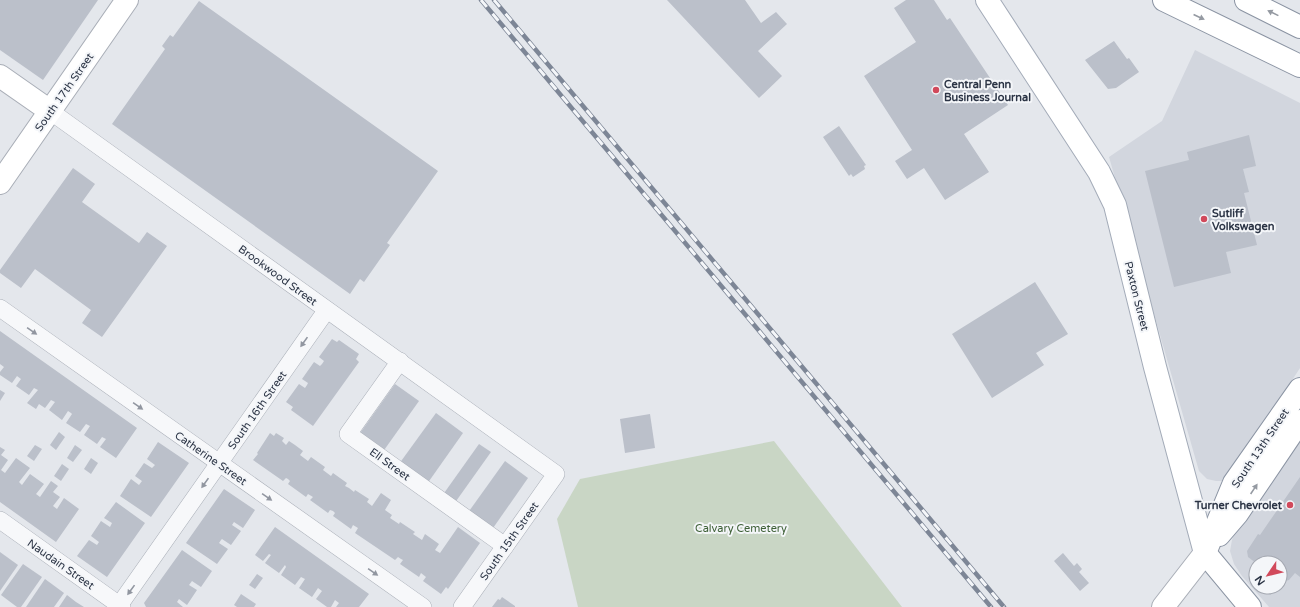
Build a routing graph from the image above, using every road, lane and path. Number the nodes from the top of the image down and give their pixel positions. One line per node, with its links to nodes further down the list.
1 (127, 0): 8 (main road, South 17th Street)
2 (987, 0): 19 (main road, Paxton Street)
3 (1164, 0): 6 (main road, one-way to 6)
4 (1246, 0): 5 (main road, one-way to 4)
5 (1300, 27)
6 (1300, 66)
7 (0, 76): 8 (main road, Brookwood Street)
8 (50, 111): 9 (main road, South 17th Street); 11 (street, Brookwood Street)
9 (0, 183)
10 (0, 308): 15 (street, Catherine Street, one-way to 15)
11 (326, 311): 12 (street, Brookwood Street); 15 (street, South 16th Street, one-way to 15)
12 (400, 361): 16 (street, Brookwood Street); 18 (street, Ell Street)
13 (1300, 389): 19 (main road, South 13th Street)
14 (1300, 420): 19 (main road, South 13th Street, one-way to 14)
15 (219, 463): 20 (street, South 16th Street, one-way to 20); 21 (street, Catherine Street, one-way to 21)
16 (556, 474): 18 (street, South 15th Street)
17 (0, 520): 20 (street, Naudain Street)
18 (505, 546): 22 (street, South 15th Street)
19 (1205, 553): 23 (main road, South 13th Street); 24 (main road, Paxton Street)
20 (120, 606)
21 (423, 607)
22 (462, 607)
23 (1163, 607)
24 (1250, 607)

